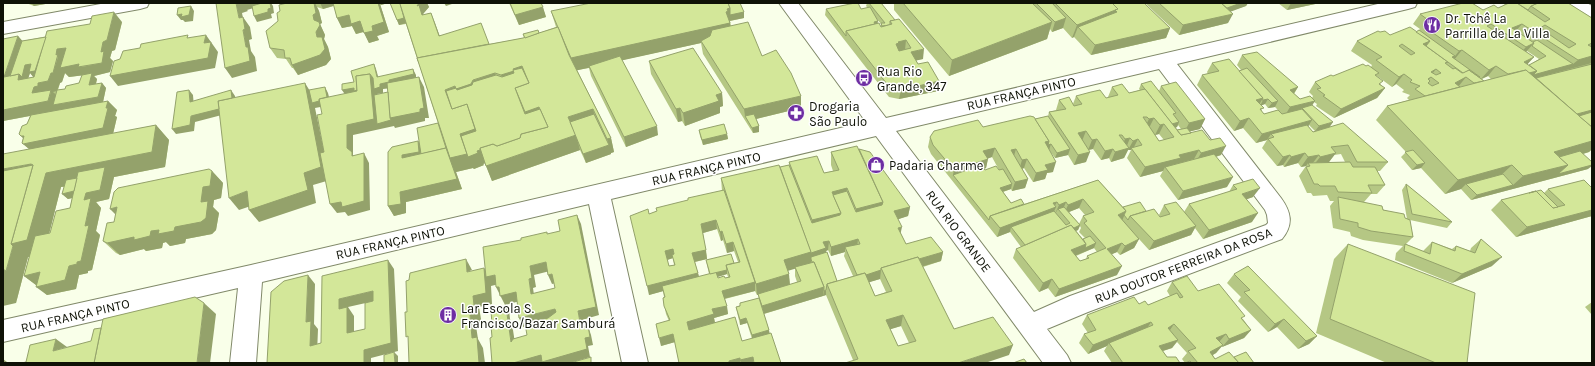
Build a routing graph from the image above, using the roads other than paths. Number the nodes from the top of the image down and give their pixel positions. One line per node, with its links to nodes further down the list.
1 (140, 3): 6 (street)
2 (788, 3): 8 (street, RUA RIO GRANDE)
3 (1408, 3): 7 (street, RUA FRANÇA PINTO)
4 (1574, 3): 5 (street)
5 (1592, 14)
6 (3, 28)
7 (1163, 60): 8 (street, RUA FRANÇA PINTO); 11 (street, RUA DOUTOR FERREIRA DA ROSA)
8 (881, 126): 9 (street, RUA FRANÇA PINTO); 11 (street, RUA RIO GRANDE)
9 (598, 193): 10 (street, RUA FRANÇA PINTO); 14 (street)
10 (251, 275): 12 (street, RUA FRANÇA PINTO); 13 (street)
11 (1029, 325): 15 (street, RUA RIO GRANDE)
12 (3, 331)
13 (243, 363)
14 (635, 363)
15 (1058, 363)

